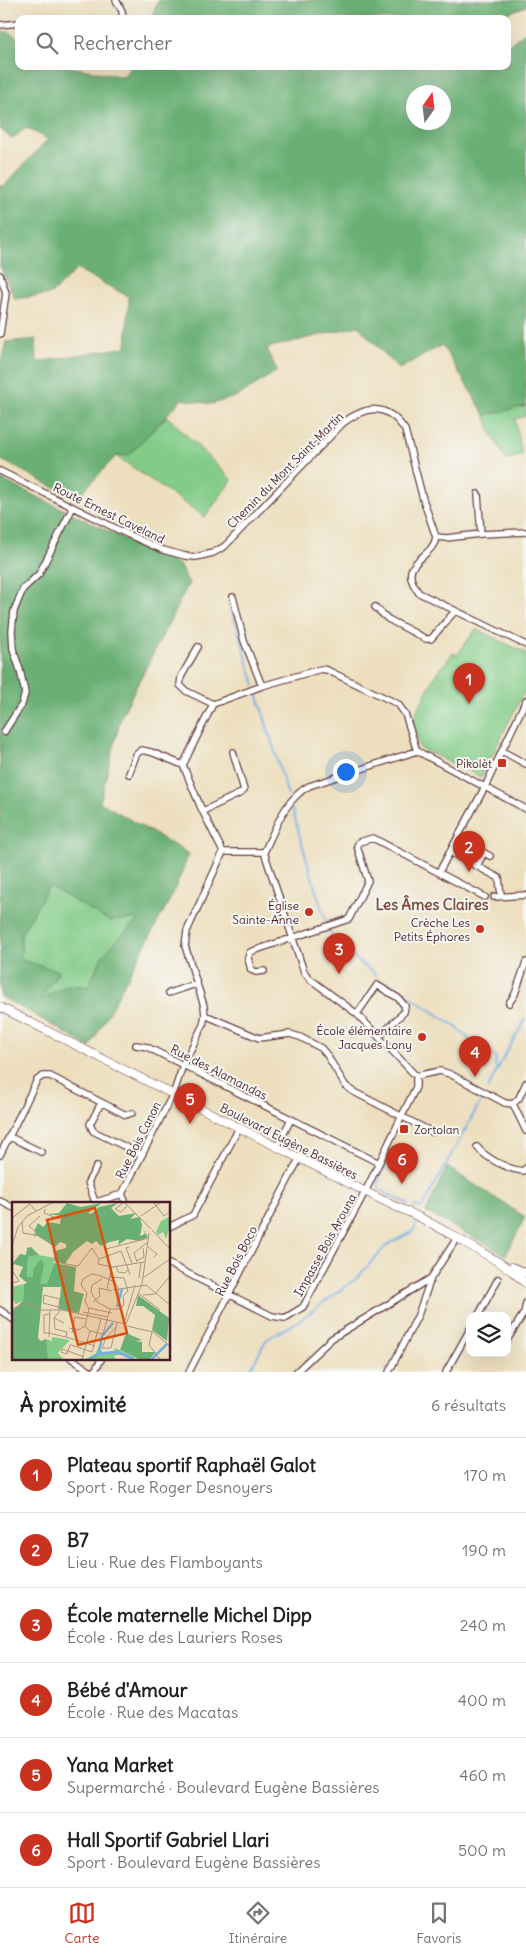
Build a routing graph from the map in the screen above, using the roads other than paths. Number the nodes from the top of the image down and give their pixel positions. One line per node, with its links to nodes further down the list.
1 (116, 0): 2 (street)
2 (122, 15)
3 (15, 23): 4 (street)
4 (0, 25)
5 (0, 275): 6 (street)
6 (0, 334)
7 (0, 471): 9 (street, Route Ernest Caveland)
8 (478, 494): 11 (street)
9 (73, 507): 13 (street, Route Ernest Caveland); 22 (street)
10 (526, 532): 11 (street)
11 (481, 534): 12 (street)
12 (436, 537): 13 (street, Chemin du Mont Saint-Martin); 16 (street)
13 (213, 554)
14 (232, 597): 19 (street)
15 (375, 607): 16 (street)
16 (456, 611): 17 (street)
17 (526, 645)
18 (198, 647): 21 (street)
19 (262, 686): 21 (street); 23 (street)
20 (526, 700): 24 (street)
21 (213, 704): 27 (street)
22 (4, 732)
23 (417, 751): 29 (street); 34 (street)
24 (502, 751): 26 (street); 29 (street)
25 (233, 752): 31 (street)
26 (526, 764)
27 (182, 765): 28 (street); 31 (street)
28 (129, 774)
29 (485, 786): 30 (street); 35 (street)
30 (526, 809)
31 (203, 811): 33 (street)
32 (476, 849): 36 (street)
33 (223, 852): 34 (street); 45 (street)
34 (264, 852): 42 (street)
35 (450, 852): 38 (street); 39 (street)
36 (484, 853): 37 (street); 38 (street)
37 (490, 856)
38 (477, 866): 40 (street)
39 (439, 872): 41 (street); 42 (street)
40 (526, 895)
41 (485, 897)
42 (292, 938): 44 (street); 49 (street)
43 (526, 962): 47 (street)
44 (264, 971)
45 (196, 984): 46 (street); 50 (street)
46 (169, 993)
47 (509, 1003)
48 (0, 1007): 56 (street, Boulevard Eugène Bassières)
49 (357, 1014): 51 (street); 51 (street)
50 (205, 1015): 53 (street, Rue Bois Canon); 60 (street)
51 (380, 1036): 54 (street)
52 (136, 1045): 53 (street, Rue des Alamandas)
53 (183, 1065): 56 (street, Rue Bois Canon); 61 (street, Rue des Alamandas)
54 (416, 1076): 58 (street); 60 (street, Impasse Bois Arouna)
55 (526, 1083): 58 (street)
56 (173, 1095): 62 (street, Boulevard Eugène Bassières); 70 (street, Rue Bois Canon)
57 (101, 1103): 59 (street); 65 (street); 70 (street)
58 (513, 1104): 63 (street)
59 (132, 1113)
60 (401, 1117): 64 (street); 72 (street, Impasse Bois Arouna)
61 (291, 1120): 66 (street); 72 (street, Rue des Alamandas)
62 (240, 1128): 66 (street, Boulevard Eugène Bassières); 82 (street)
63 (526, 1131)
64 (432, 1132)
65 (10, 1137): 68 (street); 69 (street)
66 (277, 1147): 71 (street, Boulevard Eugène Bassières)
67 (477, 1147): 74 (street)
68 (41, 1152)
69 (0, 1155)
70 (142, 1155): 76 (street, Rue Bois Canon)
71 (299, 1159): 75 (street, Boulevard Eugène Bassières); 91 (street, Rue Bois Boco)
72 (379, 1163): 75 (street, Impasse Bois Arouna)
73 (97, 1166): 78 (street)
74 (526, 1168)
75 (366, 1192): 83 (street, Boulevard Eugène Bassières); 91 (street, Impasse Bois Arouna)
76 (122, 1194): 79 (street); 80 (street)
77 (0, 1201): 81 (street)
78 (93, 1202)
79 (96, 1202)
80 (126, 1202)
81 (12, 1207)
82 (170, 1226)
83 (457, 1238): 84 (street, Boulevard Eugène Bassières); 87 (street)
84 (486, 1255): 86 (street, Boulevard Eugène Bassières); 89 (street, Boulevard Eugène Bassières)
85 (170, 1264): 91 (street)
86 (526, 1273)
87 (431, 1278): 90 (street); 92 (street)
88 (498, 1279): 95 (street)
89 (526, 1284)
90 (416, 1289): 92 (street); 104 (street)
91 (230, 1294): 103 (street, Rue Bois Boco)
92 (425, 1296): 105 (street)
93 (526, 1303): 96 (street)
94 (0, 1310): 97 (street)
95 (480, 1312)
96 (525, 1312): 98 (street)
97 (12, 1319)
98 (511, 1334)
99 (466, 1336): 106 (street)
100 (74, 1360): 102 (street)
101 (101, 1360): 102 (street)
102 (93, 1372)
103 (190, 1372)
104 (296, 1372)
105 (389, 1372)
106 (446, 1372)

